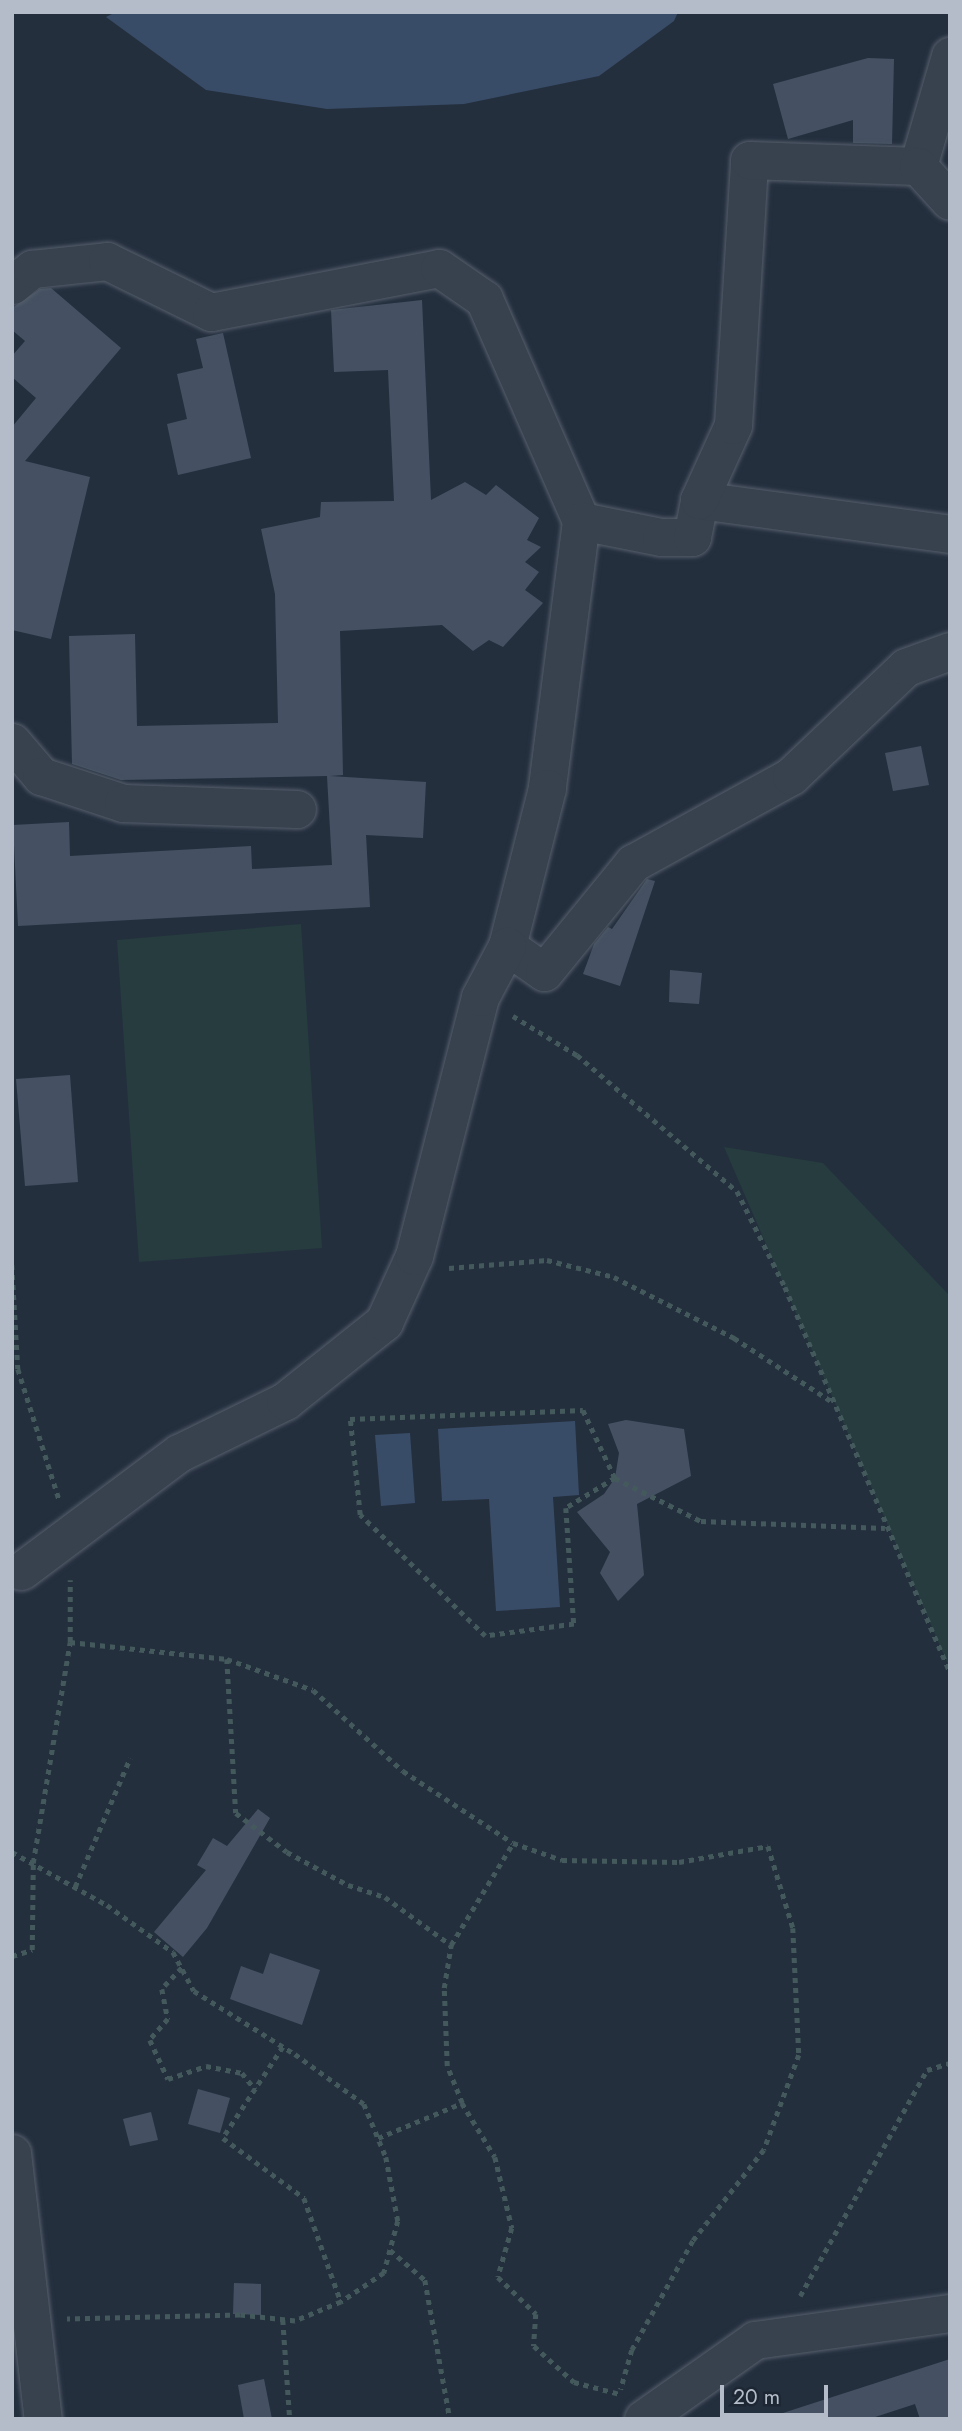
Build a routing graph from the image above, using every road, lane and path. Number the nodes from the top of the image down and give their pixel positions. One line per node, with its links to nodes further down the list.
1 (950, 57): 2 (street)
2 (918, 166): 3 (street); 5 (street)
3 (950, 201)
4 (12, 285): 6 (street)
5 (699, 500): 6 (street); 7 (street)
6 (581, 521): 11 (street)
7 (950, 534)
8 (950, 651): 11 (street)
9 (12, 742): 10 (street)
10 (297, 809)
11 (507, 946): 12 (street)
12 (480, 997): 13 (street); 14 (path)
13 (406, 1272): 14 (path); 17 (street)
14 (833, 1402): 16 (path)
15 (615, 1478): 15 (path); 16 (path)
16 (885, 1528): 20 (path)
17 (21, 1571)
18 (70, 1642): 19 (path)
19 (227, 1659): 22 (path); 26 (path)
20 (950, 1672)
21 (130, 1758): 25 (path)
22 (513, 1843): 26 (path); 41 (path)
23 (12, 1852): 24 (path)
24 (33, 1864): 25 (path); 27 (path)
25 (75, 1886): 28 (path)
26 (451, 1945): 32 (path)
27 (12, 1956)
28 (183, 1968): 29 (path); 31 (path)
29 (283, 2047): 31 (path); 33 (path)
30 (950, 2063): 40 (path)
31 (255, 2089): 36 (path)
32 (461, 2104): 33 (path); 41 (path)
33 (378, 2138): 35 (path)
34 (12, 2153): 38 (street)
35 (390, 2250): 36 (path); 44 (path)
36 (341, 2302): 39 (path)
37 (950, 2313): 40 (street)
38 (31, 2320): 39 (path); 42 (street)
39 (283, 2320): 43 (path)
40 (778, 2337): 41 (street)
41 (635, 2405)
42 (43, 2419)
43 (290, 2419)
44 (450, 2419)

